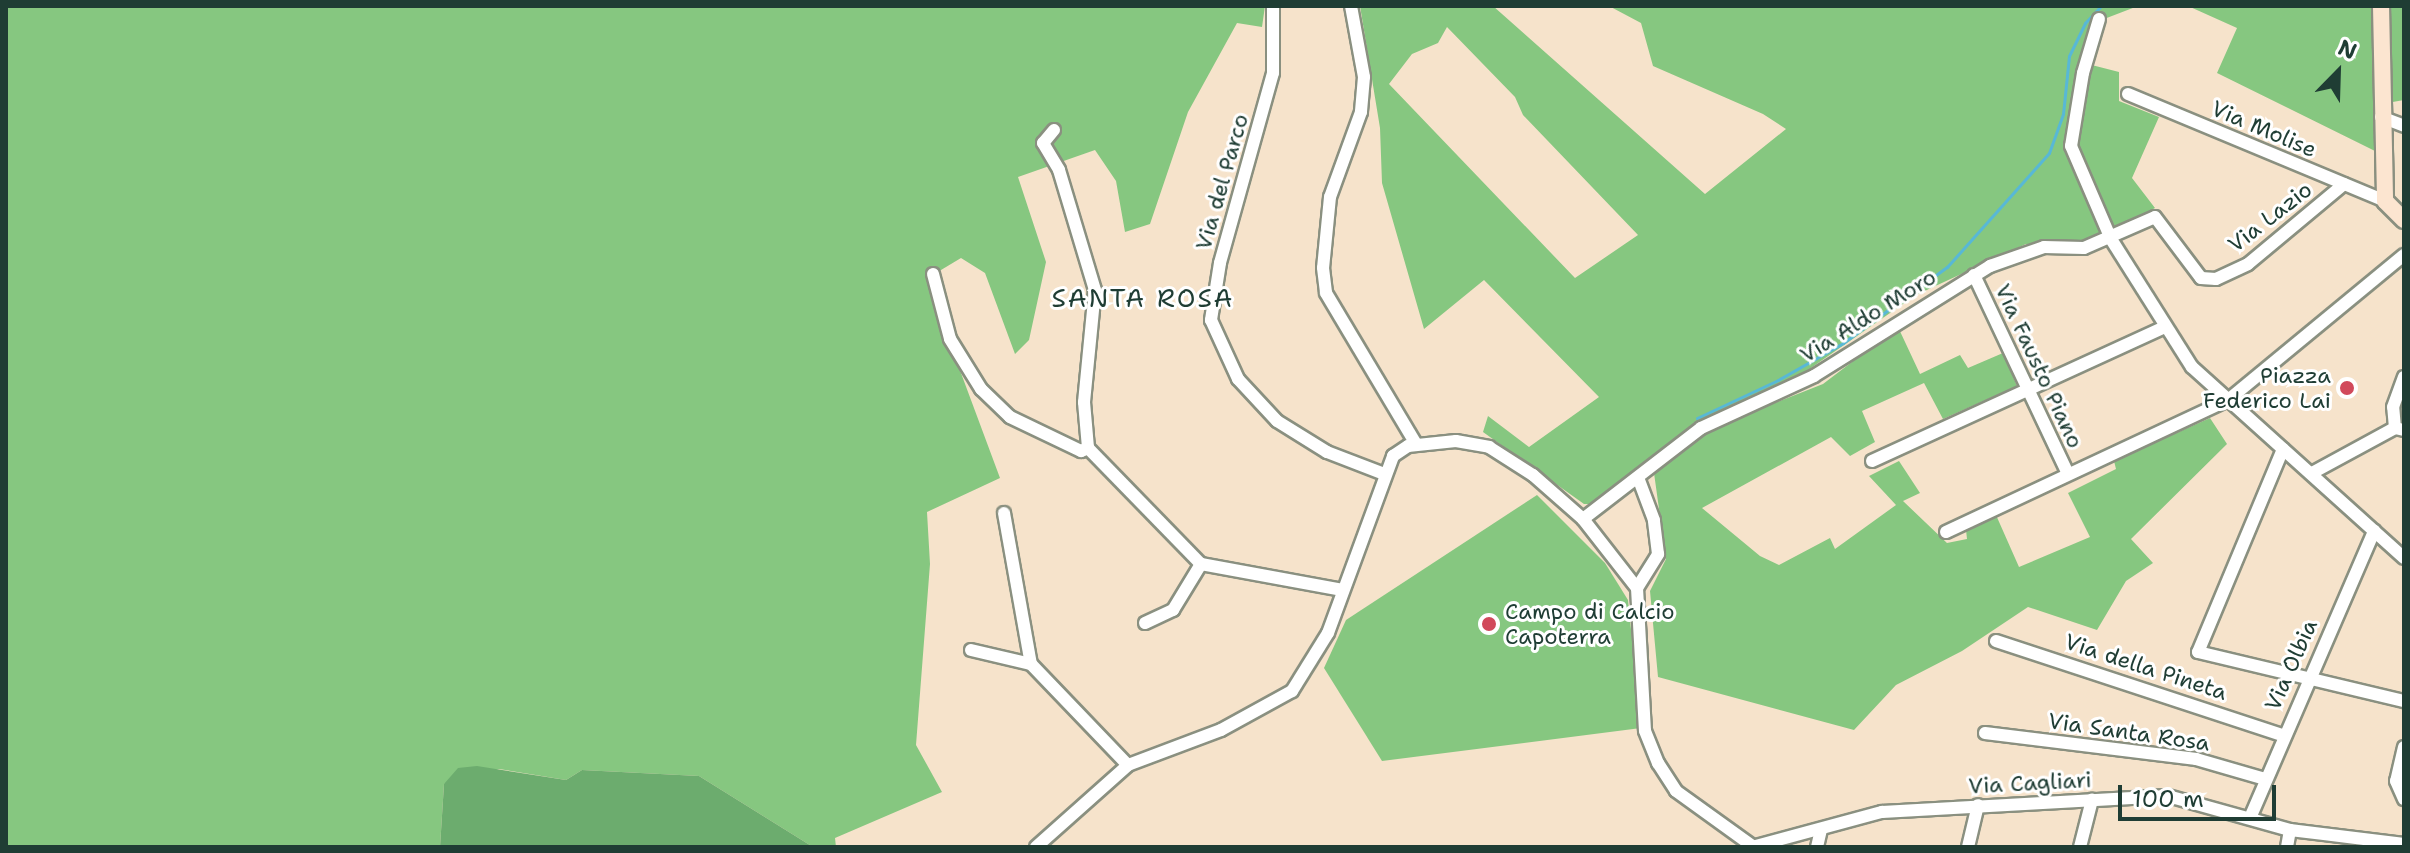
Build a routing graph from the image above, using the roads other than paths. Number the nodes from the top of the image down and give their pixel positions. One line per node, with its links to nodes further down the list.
1 (1273, 6): 26 (street, Via del Parco)
2 (1351, 6): 21 (street)
3 (2381, 6): 6 (street)
4 (2099, 19): 12 (street)
5 (2128, 94): 9 (street, Via Molise)
6 (2381, 117): 7 (street); 10 (street)
7 (2404, 126)
8 (1054, 130): 22 (street)
9 (2344, 184): 10 (street, Via Molise); 12 (street, Via Lazio)
10 (2385, 201): 11 (street)
11 (2404, 220)
12 (2111, 239): 15 (street, Via Aldo Moro); 16 (street)
13 (2404, 255): 19 (street, Via Fausto Piano)
14 (933, 274): 22 (street)
15 (1974, 275): 18 (street, Via Fausto Piano); 28 (street, Via Aldo Moro)
16 (2162, 328): 18 (street); 19 (street)
17 (2401, 379): 20 (street)
18 (2028, 388): 24 (street); 27 (street, Via Fausto Piano)
19 (2228, 400): 23 (street); 27 (street, Via Fausto Piano)
20 (2400, 429): 25 (street)
21 (1416, 444): 26 (street); 30 (street)
22 (1088, 448): 34 (street)
23 (2283, 449): 25 (street); 41 (street)
24 (1872, 461)
25 (2312, 473): 31 (street)
26 (1384, 474): 36 (street)
27 (2068, 474): 32 (street, Via Fausto Piano)
28 (1639, 480): 30 (street, Via Aldo Moro); 35 (street)
29 (1004, 513): 40 (street)
30 (1583, 519): 35 (street)
31 (2374, 531): 33 (street); 41 (street, Via Olbia)
32 (1946, 532)
33 (2404, 558)
34 (1201, 564): 36 (street); 37 (street)
35 (1637, 588): 56 (street)
36 (1343, 590): 46 (street)
37 (1145, 623)
38 (1996, 641): 44 (street, Via della Pineta)
39 (971, 650): 40 (street)
40 (1031, 664): 46 (street)
41 (2307, 677): 42 (street); 44 (street, Via Olbia)
42 (2404, 701)
43 (1985, 733): 47 (street, Via Santa Rosa)
44 (2282, 735): 47 (street, Via Olbia)
45 (2404, 747): 48 (street)
46 (1128, 765): 55 (street)
47 (2265, 779): 51 (street, Via Olbia)
48 (2402, 794)
49 (2092, 800): 50 (street, Via Cagliari); 51 (street, Via Cagliari); 59 (street)
50 (1978, 805): 52 (street, Via Cagliari); 58 (street)
51 (2250, 818): 53 (street, Via Cagliari)
52 (1821, 829): 56 (street, Via Cagliari); 57 (street)
53 (2290, 830): 54 (street, Via Cagliari); 60 (street)
54 (2404, 844)
55 (1036, 847)
56 (1753, 847)
57 (1817, 847)
58 (1968, 847)
59 (2080, 847)
60 (2287, 847)

